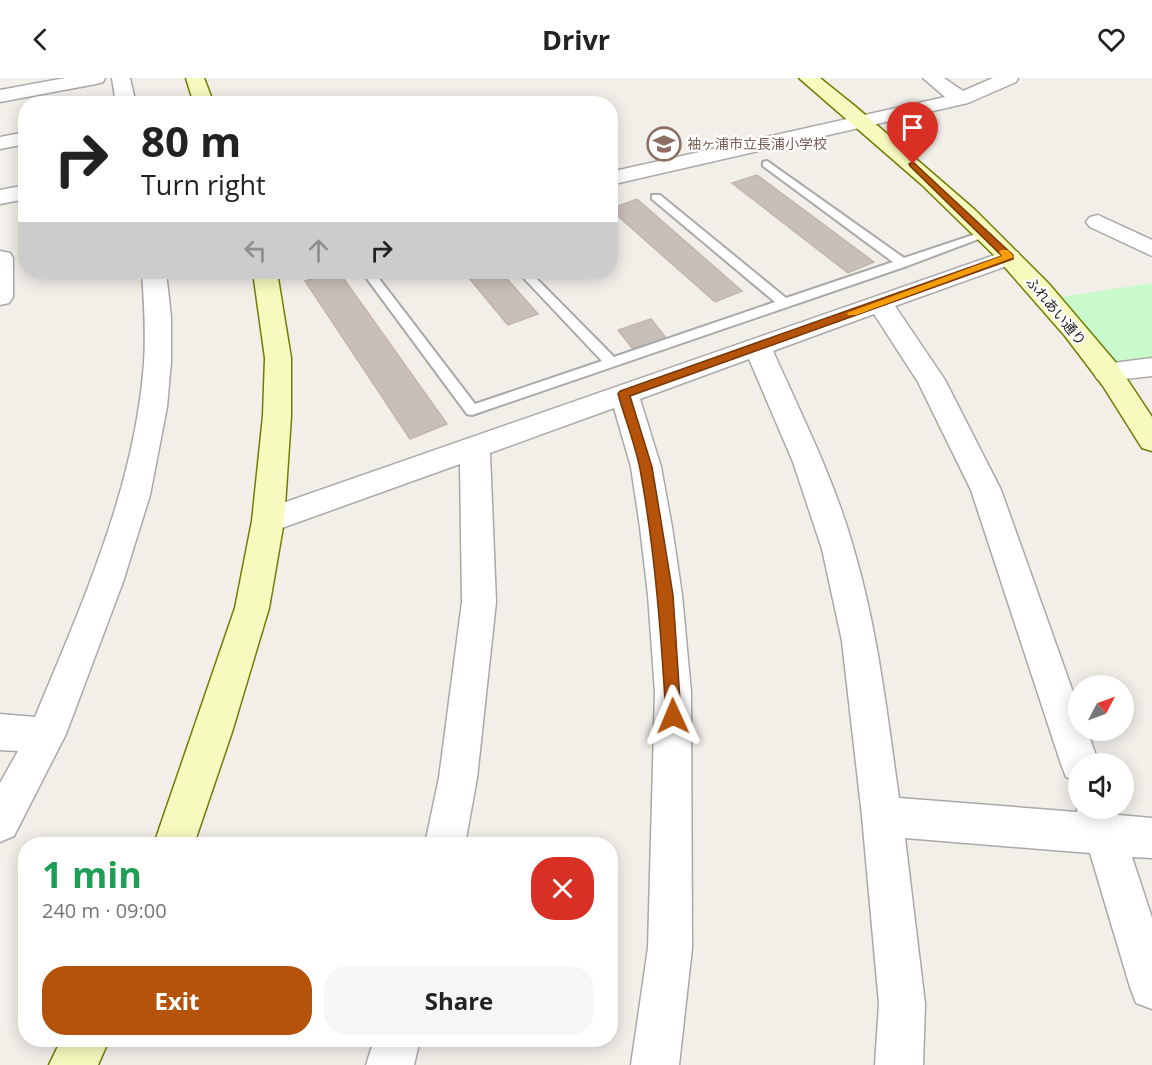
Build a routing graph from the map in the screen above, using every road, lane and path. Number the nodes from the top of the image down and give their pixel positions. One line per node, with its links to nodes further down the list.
1 (96, 78): 7 (street)
2 (122, 78): 8 (street)
3 (195, 78): 9 (street)
4 (808, 78): 11 (street, ふれあい通り)
5 (932, 78): 10 (street)
6 (1009, 78): 10 (street)
7 (0, 96)
8 (125, 96)
9 (201, 96)
10 (961, 99): 11 (street)
11 (861, 121): 15 (street); 20 (street, ふれあい通り)
12 (18, 140): 13 (street)
13 (0, 143)
14 (767, 164): 25 (lane)
15 (618, 177)
16 (18, 194): 17 (street)
17 (0, 197)
18 (657, 197): 31 (lane)
19 (1098, 222): 21 (street)
20 (986, 234): 23 (street, ふれあい通り); 25 (lane)
21 (1152, 249)
22 (18, 255): 24 (street)
23 (1009, 257): 32 (street); 35 (street, ふれあい通り)
24 (0, 259): 30 (street)
25 (903, 263): 31 (lane)
26 (155, 279): 41 (street)
27 (267, 279): 39 (street)
28 (373, 279): 36 (lane)
29 (530, 279): 36 (lane)
30 (0, 297)
31 (784, 303): 36 (lane)
32 (880, 303): 33 (street); 42 (street)
33 (757, 346): 36 (street); 43 (street)
34 (1152, 367): 35 (street)
35 (1107, 372): 37 (street, ふれあい通り)
36 (617, 378): 38 (street); 54 (street)
37 (1152, 440)
38 (475, 447): 39 (street); 47 (street)
39 (268, 521): 46 (street)
40 (0, 732): 41 (street)
41 (46, 735): 45 (street)
42 (1076, 753)
43 (882, 816): 44 (street); 55 (street)
44 (1100, 821): 48 (street); 49 (street)
45 (0, 822)
46 (176, 837)
47 (446, 837)
48 (1152, 838)
49 (1152, 987)
50 (82, 1047): 52 (street)
51 (395, 1047): 53 (street)
52 (73, 1065)
53 (390, 1065)
54 (655, 1065)
55 (900, 1065)

